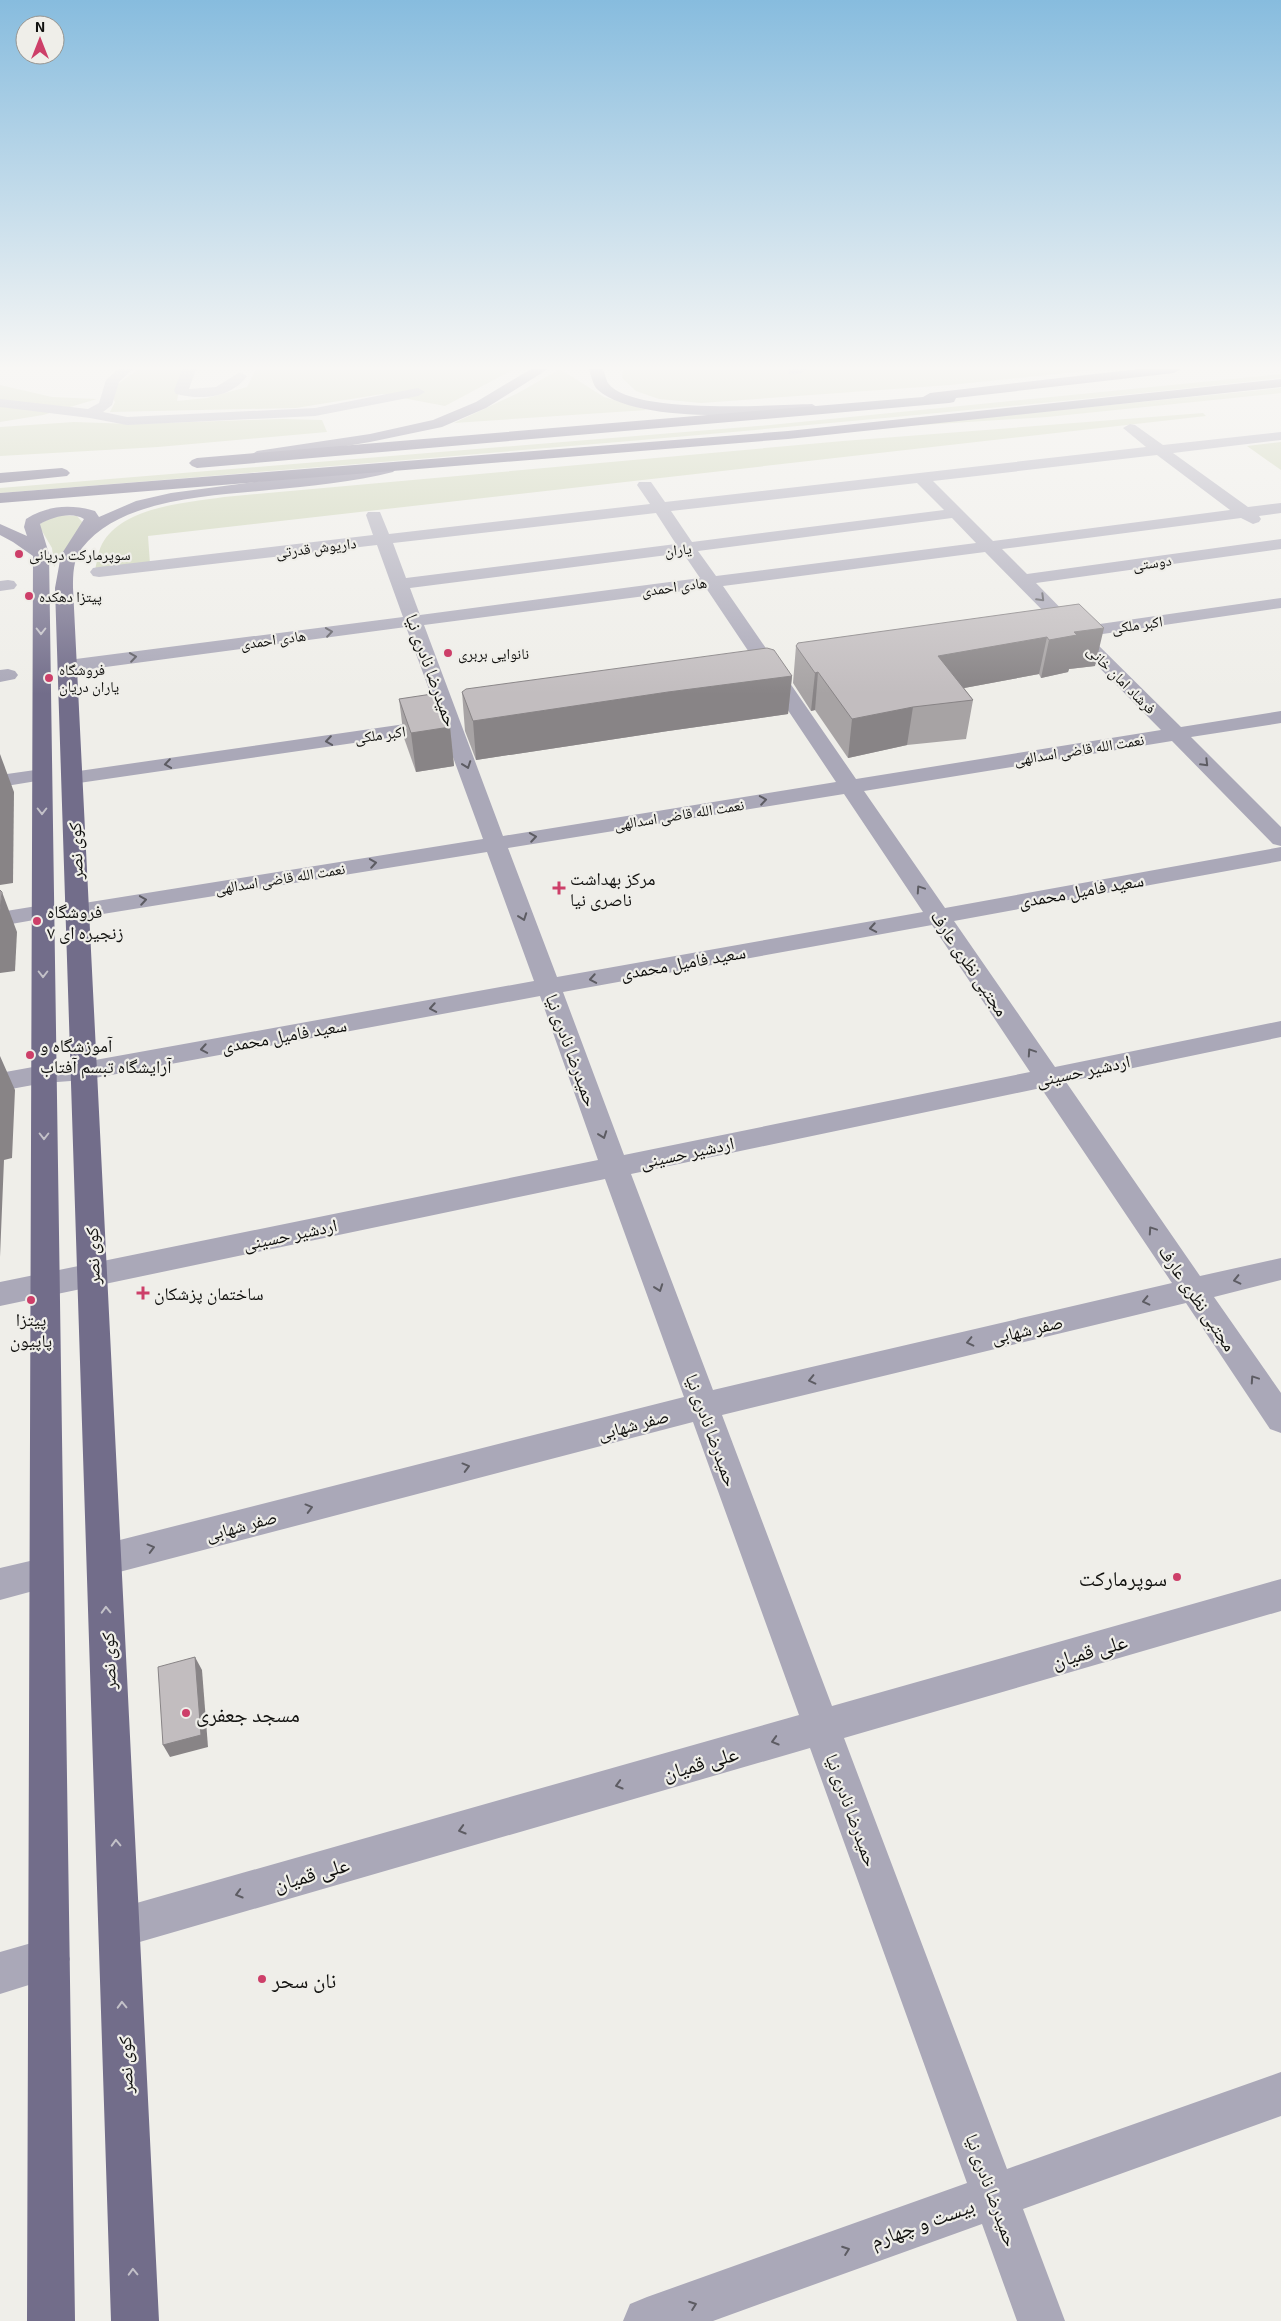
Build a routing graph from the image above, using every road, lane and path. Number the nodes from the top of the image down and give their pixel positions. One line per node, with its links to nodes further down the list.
1 (266, 477): 7 (highway)
2 (326, 477): 16 (main road, کوی نصر)
3 (917, 477): 8 (street, داریوش قدرتی)
4 (920, 477): 10 (street, فرشاد امان خانی)
5 (1197, 477): 11 (street)
6 (645, 485): 8 (street, مجتبی نظری عارف)
7 (0, 498)
8 (660, 507): 14 (street, داریوش قدرتی); 18 (street, مجتبی نظری عارف)
9 (1281, 508): 11 (street, هادی احمدی)
10 (956, 513): 17 (street, فرشاد امان خانی); 18 (street, یاران)
11 (1245, 513): 15 (street); 17 (street, هادی احمدی)
12 (374, 515): 14 (street, حمیدرضا نادری نیا)
13 (0, 529): 19 (main road)
14 (383, 539): 20 (street, داریوش قدرتی); 23 (street, حمیدرضا نادری نیا)
15 (1281, 542): 21 (street, دوستی)
16 (76, 544): 19 (main road, کوی نصر); 28 (main road, کوی نصر)
17 (988, 545): 21 (street, فرشاد امان خانی); 22 (street, هادی احمدی)
18 (687, 547): 22 (street, مجتبی نظری عارف); 23 (street, یاران)
19 (41, 554): 32 (main road, کوی نصر, one-way to 32)
20 (99, 572)
21 (1023, 580): 26 (street, فرشاد امان خانی, one-way to 26)
22 (710, 581): 25 (street, هادی احمدی); 34 (street, مجتبی نظری عارف)
23 (400, 584): 25 (street, حمیدرضا نادری نیا)
24 (1281, 603): 26 (street, اکبر ملکی)
25 (413, 620): 28 (street, هادی احمدی, one-way to 25); 30 (street, حمیدرضا نادری نیا)
26 (1076, 633): 27 (street, اکبر ملکی); 31 (street, فرشاد امان خانی)
27 (1047, 637)
28 (68, 666): 32 (main road, کوی نصر)
29 (1281, 717): 31 (street, نعمت الله قاضی اسدالهی)
30 (461, 722): 32 (street, اکبر ملکی, one-way to 32); 36 (street, حمیدرضا نادری نیا, one-way to 36)
31 (1176, 734): 34 (street, نعمت الله قاضی اسدالهی); 35 (street, فرشاد امان خانی, one-way to 35)
32 (57, 776): 33 (street, اکبر ملکی); 38 (main road, کوی نصر); 39 (main road, کوی نصر, one-way to 39)
33 (0, 781)
34 (850, 786): 36 (street, نعمت الله قاضی اسدالهی, one-way to 34); 40 (street, مجتبی نظری عارف, one-way to 34)
35 (1281, 839)
36 (496, 844): 38 (street, نعمت الله قاضی اسدالهی, one-way to 36); 42 (street, حمیدرضا نادری نیا, one-way to 42)
37 (1281, 854): 40 (street, سعید فامیل محمدی)
38 (78, 911): 44 (main road, کوی نصر)
39 (43, 912): 41 (street); 45 (main road, کوی نصر, one-way to 45)
40 (938, 916): 42 (street, سعید فامیل محمدی, one-way to 42); 46 (street, مجتبی نظری عارف, one-way to 40)
41 (0, 919)
42 (548, 987): 44 (street, سعید فامیل محمدی, one-way to 44); 48 (street, حمیدرضا نادری نیا, one-way to 48)
43 (1281, 1030): 46 (street, اردشیر حسینی)
44 (84, 1071): 45 (street, سعید فامیل محمدی); 50 (main road, کوی نصر)
45 (44, 1074): 47 (street, سعید فامیل محمدی); 51 (main road, کوی نصر, one-way to 51)
46 (1048, 1077): 48 (street, اردشیر حسینی); 52 (street, مجتبی نظری عارف, one-way to 46)
47 (0, 1082)
48 (615, 1167): 50 (street, اردشیر حسینی); 54 (street, حمیدرضا نادری نیا, one-way to 54)
49 (1281, 1269): 52 (street, صفر شهابی, one-way to 52)
50 (93, 1275): 51 (street, اردشیر حسینی); 56 (main road, کوی نصر)
51 (45, 1285): 53 (street, اردشیر حسینی); 57 (main road, کوی نصر)
52 (1193, 1290): 54 (street, صفر شهابی, one-way to 54); 55 (street, مجتبی نظری عارف, one-way to 52)
53 (0, 1294)
54 (703, 1406): 56 (street, صفر شهابی, one-way to 54); 60 (street, حمیدرضا نادری نیا)
55 (1281, 1419)
56 (104, 1560): 61 (main road, کوی نصر, one-way to 56)
57 (47, 1573): 58 (street); 62 (main road, کوی نصر)
58 (0, 1584)
59 (1281, 1595): 60 (street, علی قمیان)
60 (822, 1727): 61 (street, علی قمیان, one-way to 61); 65 (street, حمیدرضا نادری نیا)
61 (119, 1928): 67 (main road, کوی نصر, one-way to 61)
62 (49, 1959): 63 (street); 66 (main road, کوی نصر)
63 (0, 1973)
64 (1281, 2094): 65 (street, بیست و چهارم)
65 (995, 2196): 68 (street, بیست و چهارم, one-way to 65); 69 (street, حمیدرضا نادری نیا)
66 (51, 2321)
67 (135, 2321)
68 (647, 2321)
69 (1041, 2321)

